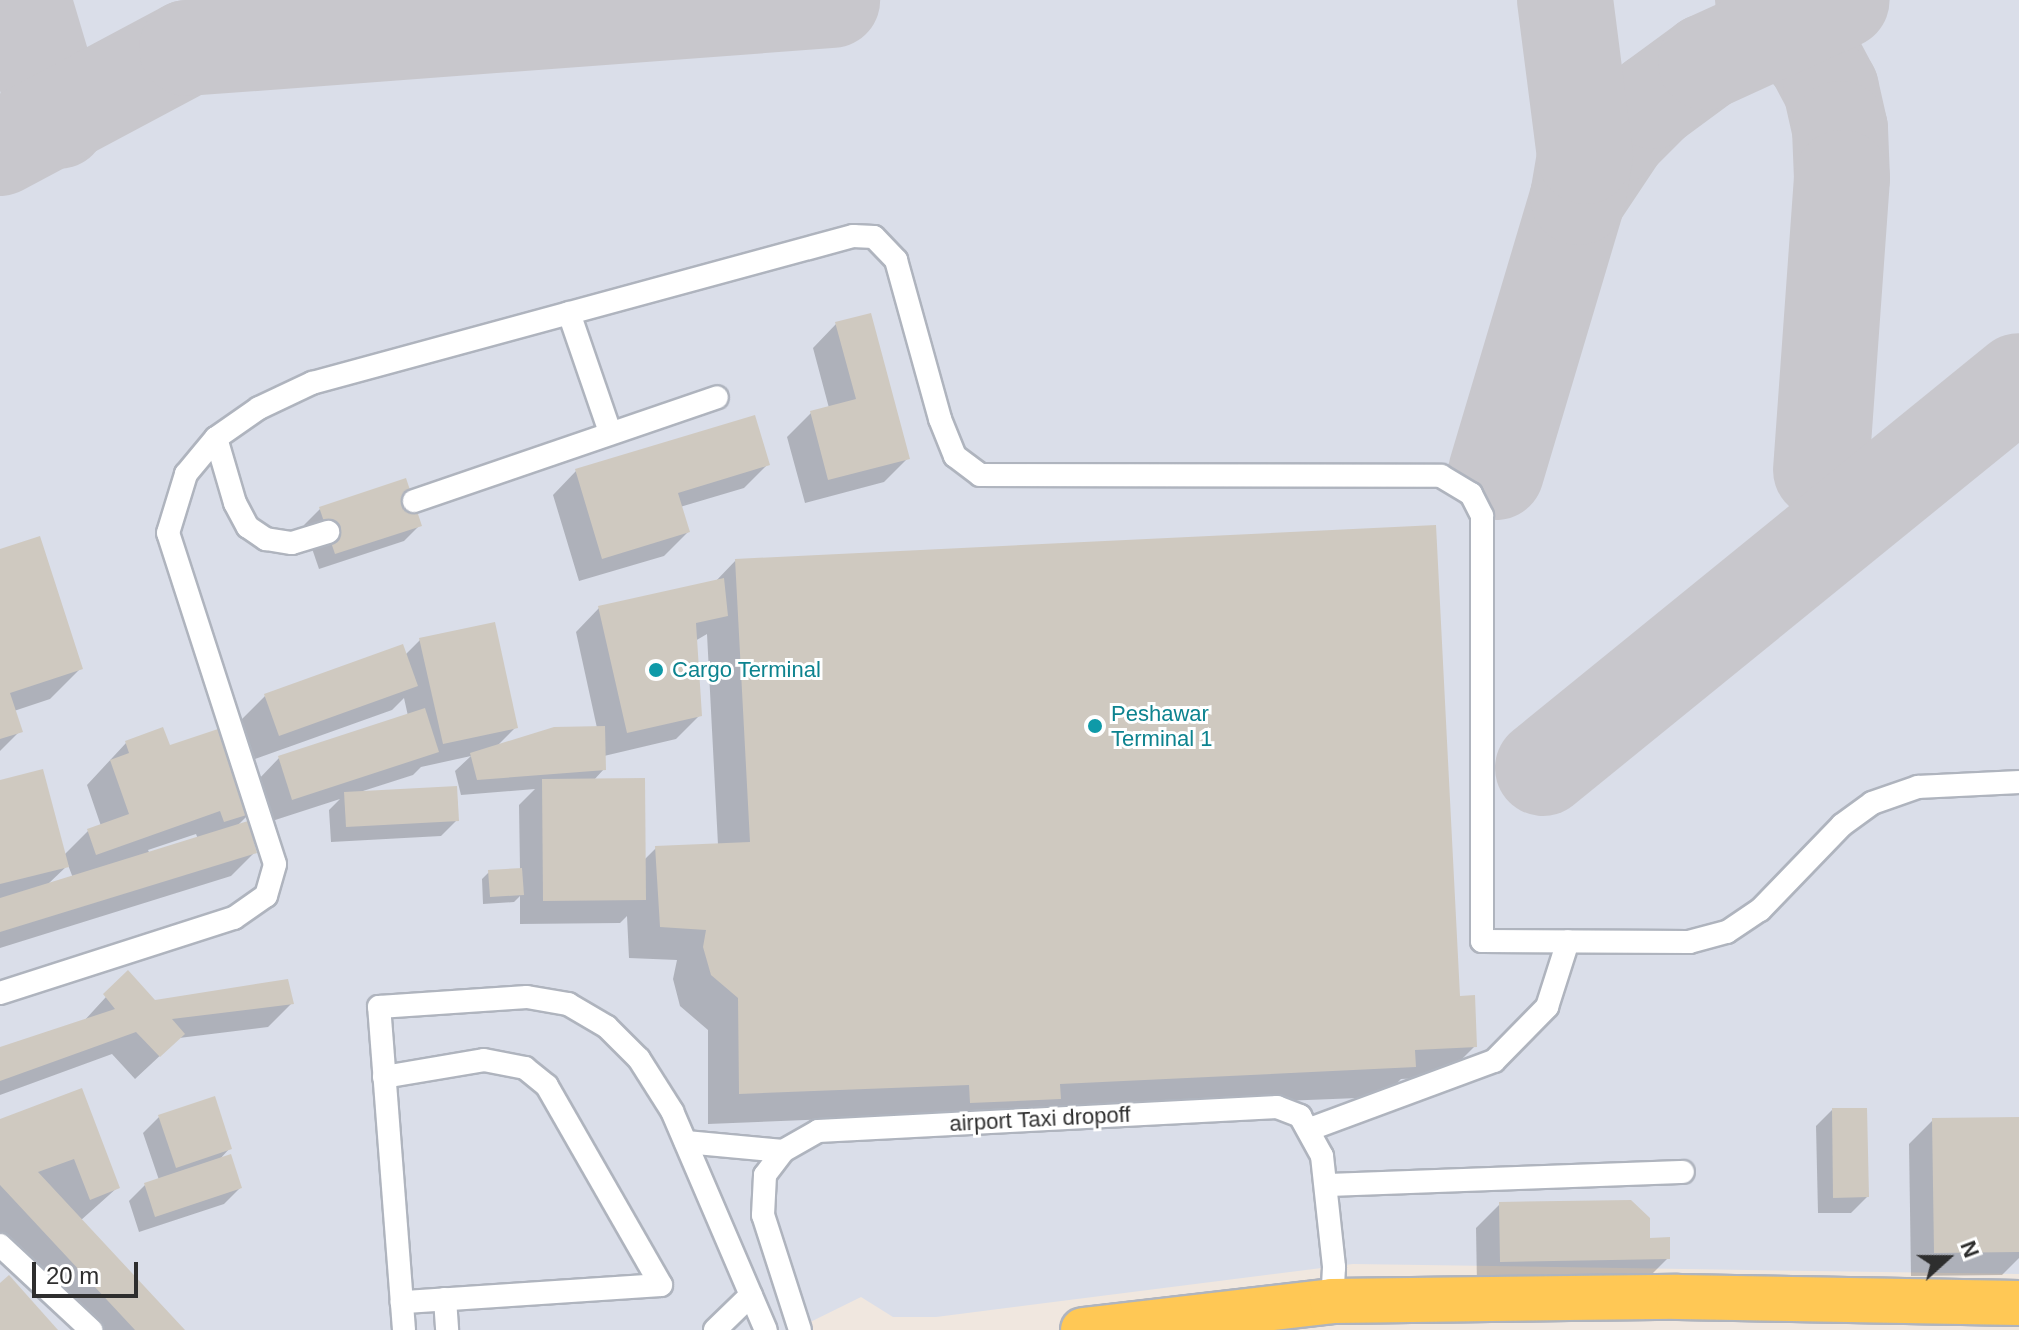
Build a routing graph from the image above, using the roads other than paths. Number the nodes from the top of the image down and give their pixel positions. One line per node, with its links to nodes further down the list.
1 (569, 313): 3 (lane); 4 (lane); 8 (lane)
2 (717, 397): 3 (lane)
3 (610, 432): 5 (lane)
4 (216, 438): 6 (lane); 9 (lane)
5 (414, 501)
6 (328, 532)
7 (2019, 782): 8 (lane)
8 (1568, 941): 11 (lane)
9 (0, 993)
10 (384, 1077): 12 (lane); 18 (lane); 20 (lane)
11 (1310, 1129): 13 (lane, airport Taxi dropoff); 15 (lane)
12 (686, 1142): 13 (lane); 17 (lane)
13 (783, 1151): 27 (lane)
14 (1683, 1172): 15 (lane)
15 (1326, 1185): 19 (lane)
16 (0, 1245): 22 (lane)
17 (751, 1295): 25 (lane); 26 (lane)
18 (445, 1299): 20 (lane); 24 (lane)
19 (1332, 1301): 21 (main road); 28 (main road)
20 (402, 1302): 23 (lane)
21 (2019, 1303)
22 (91, 1330)
23 (404, 1330)
24 (447, 1330)
25 (715, 1330)
26 (766, 1330)
27 (800, 1330)
28 (1083, 1330)

